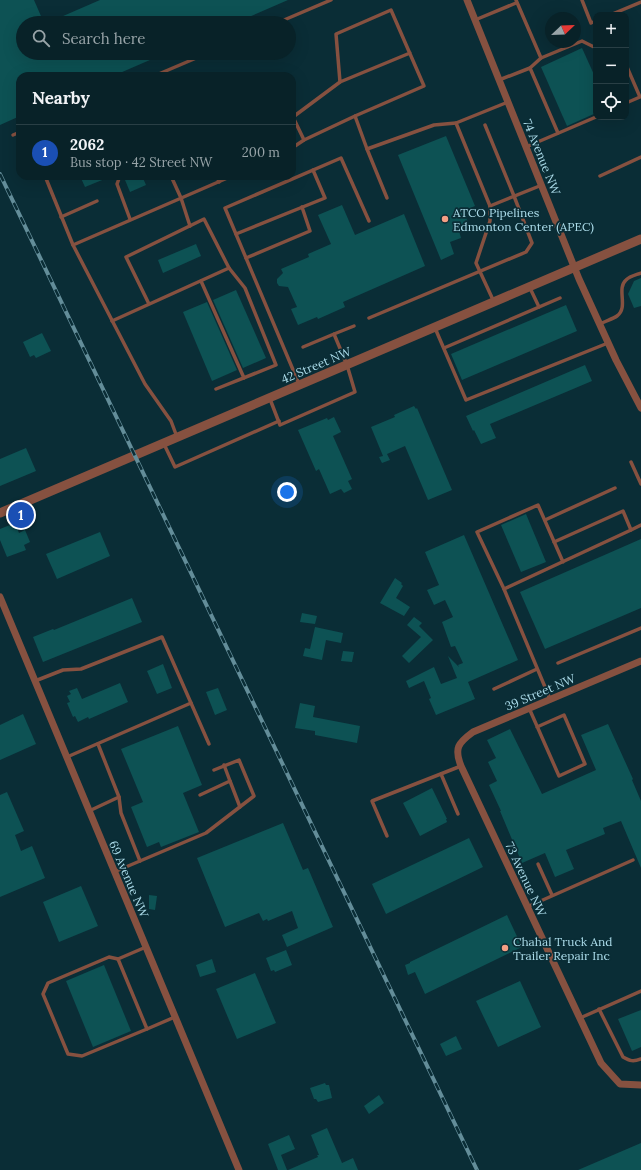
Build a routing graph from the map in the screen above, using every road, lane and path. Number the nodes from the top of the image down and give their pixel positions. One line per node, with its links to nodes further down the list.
1 (331, 0): 7 (lane)
2 (467, 0): 8 (street, 74 Avenue NW)
3 (582, 0): 9 (lane)
4 (516, 1): 8 (lane); 12 (lane)
5 (641, 2): 6 (lane)
6 (617, 12)
7 (293, 16)
8 (475, 20): 17 (street, 74 Avenue NW)
9 (593, 22)
10 (593, 46): 12 (lane)
11 (410, 53): 18 (lane); 18 (lane); 22 (lane)
12 (541, 58): 14 (lane)
13 (192, 60): 15 (lane)
14 (530, 68): 17 (lane); 27 (lane)
15 (163, 72)
16 (629, 73): 20 (lane)
17 (499, 80): 19 (street, 74 Avenue NW)
18 (340, 82): 21 (lane)
19 (508, 102): 24 (lane); 32 (street, 74 Avenue NW)
20 (629, 102)
21 (296, 116)
22 (355, 116): 30 (lane); 33 (lane)
23 (593, 117): 27 (lane)
24 (456, 123): 33 (lane); 49 (lane)
25 (296, 124): 30 (lane)
26 (485, 125): 45 (lane)
27 (558, 133): 32 (lane)
28 (16, 134): 29 (lane)
29 (12, 135)
30 (304, 140): 31 (lane)
31 (296, 145)
32 (526, 147): 44 (street, 74 Avenue NW)
33 (367, 149): 47 (lane)
34 (641, 157): 36 (lane)
35 (313, 170): 37 (lane); 50 (lane); 53 (lane)
36 (600, 176)
37 (296, 177)
38 (46, 180): 51 (lane)
39 (118, 180): 52 (lane)
40 (173, 180): 46 (lane)
41 (223, 180): 43 (lane)
42 (290, 180): 55 (lane)
43 (219, 182): 46 (lane)
44 (542, 185): 45 (lane); 60 (street, 74 Avenue NW)
45 (514, 196): 49 (lane); 61 (lane)
46 (181, 198): 52 (lane); 54 (lane)
47 (387, 198)
48 (97, 201): 51 (lane)
49 (490, 206): 61 (lane)
50 (302, 207): 55 (lane); 58 (lane)
51 (61, 217): 57 (lane)
52 (130, 219): 57 (lane)
53 (369, 221)
54 (190, 226): 59 (lane); 67 (lane)
55 (236, 234): 58 (lane)
56 (641, 239): 60 (street, 42 Street NW)
57 (72, 245): 70 (lane)
58 (246, 258): 80 (lane)
59 (229, 268): 63 (lane); 79 (lane)
60 (575, 268): 64 (street, 42 Street NW); 71 (street, 74 Avenue NW)
61 (480, 272): 66 (lane); 69 (lane)
62 (641, 273): 71 (lane)
63 (201, 281): 67 (lane); 79 (lane)
64 (530, 287): 66 (street, 42 Street NW); 68 (lane)
65 (560, 298): 68 (lane)
66 (494, 302): 73 (street, 42 Street NW)
67 (149, 304): 70 (lane)
68 (539, 307): 77 (lane)
69 (369, 318)
70 (112, 321): 85 (lane)
71 (599, 324): 75 (street, 74 Avenue NW)
72 (354, 326): 74 (lane)
73 (435, 327): 77 (lane); 78 (street, 42 Street NW)
74 (334, 334): 76 (lane); 78 (lane)
75 (608, 343): 77 (lane); 83 (street, 74 Avenue NW)
76 (303, 347)
77 (444, 348)
78 (347, 365): 80 (street, 42 Street NW); 84 (lane)
79 (244, 378): 81 (lane)
80 (300, 385): 82 (street, 42 Street NW)
81 (216, 389)
82 (269, 398): 84 (lane); 85 (street, 42 Street NW)
83 (641, 408)
84 (279, 421): 86 (lane)
85 (177, 438): 86 (street, 42 Street NW)
86 (163, 443): 90 (street, 42 Street NW)
87 (631, 462): 88 (lane)
88 (641, 484)
89 (615, 488): 91 (lane)
90 (0, 513)
91 (545, 520): 94 (lane); 96 (lane)
92 (641, 525): 93 (lane)
93 (631, 530): 94 (lane); 95 (lane)
94 (554, 542): 95 (lane)
95 (563, 562): 96 (lane)
96 (504, 589): 101 (lane)
97 (0, 596): 102 (street, 69 Avenue NW)
98 (641, 628): 100 (lane)
99 (641, 661): 104 (street, 39 Street NW)
100 (558, 663)
101 (537, 670): 103 (lane); 104 (lane)
102 (35, 681): 105 (lane); 111 (street, 69 Avenue NW)
103 (494, 689)
104 (550, 699): 106 (street, 39 Street NW)
105 (191, 702): 108 (lane); 109 (lane)
106 (529, 708): 107 (lane); 110 (street, 39 Street NW)
107 (537, 727): 107 (lane)
108 (98, 744): 111 (lane); 118 (lane)
109 (209, 744)
110 (457, 752): 113 (street, 73 Avenue NW)
111 (67, 757): 120 (street, 69 Avenue NW)
112 (224, 766): 114 (lane); 116 (lane); 119 (lane)
113 (460, 766): 115 (lane); 128 (street, 73 Avenue NW)
114 (214, 770)
115 (441, 774): 121 (lane); 122 (lane)
116 (230, 781): 117 (lane); 119 (lane)
117 (200, 795)
118 (119, 798): 120 (lane); 124 (lane)
119 (240, 807): 124 (lane)
120 (89, 811): 126 (street, 69 Avenue NW)
121 (458, 814)
122 (387, 836)
123 (633, 860): 127 (lane)
124 (140, 861): 126 (lane)
125 (538, 864): 127 (lane)
126 (114, 872): 129 (street, 69 Avenue NW)
127 (552, 895): 128 (lane)
128 (527, 907): 134 (street, 73 Avenue NW)
129 (146, 947): 130 (lane); 133 (street, 69 Avenue NW)
130 (118, 959): 135 (lane); 135 (lane)
131 (641, 991): 132 (lane)
132 (599, 1009): 134 (lane); 136 (lane)
133 (175, 1017): 135 (lane); 138 (street, 69 Avenue NW)
134 (580, 1018): 137 (street, 73 Avenue NW)
135 (147, 1029)
136 (641, 1059)
137 (637, 1085)
138 (239, 1170)

